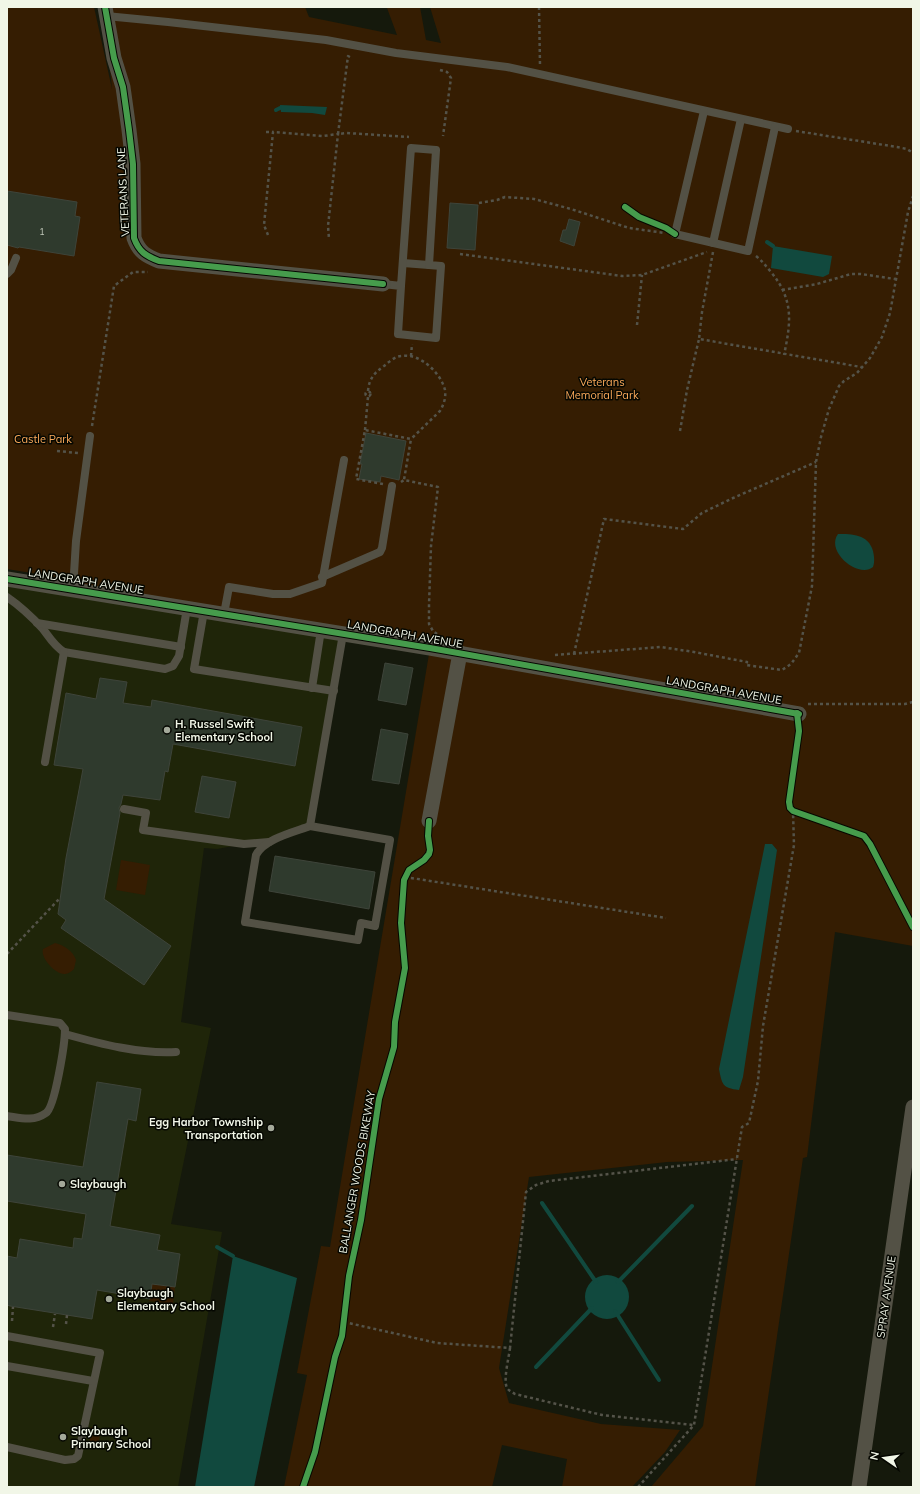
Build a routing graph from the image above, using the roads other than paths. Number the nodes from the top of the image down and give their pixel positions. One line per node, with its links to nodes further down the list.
1 (105, 12): 2 (lane); 11 (street, VETERANS LANE)
2 (704, 111): 3 (lane); 6 (lane)
3 (741, 119): 4 (lane); 6 (lane)
4 (775, 127): 5 (lane); 6 (lane)
5 (788, 129)
6 (713, 243)
7 (16, 258): 10 (lane)
8 (403, 263): 9 (lane); 9 (lane); 12 (lane)
9 (428, 265): 12 (lane)
10 (7, 274)
11 (383, 284): 12 (lane)
12 (401, 286)
13 (90, 436): 18 (lane)
14 (344, 460): 16 (lane)
15 (392, 486): 16 (lane)
16 (322, 577): 22 (lane)
17 (7, 579): 18 (street, LANDGRAPH AVENUE)
18 (73, 590): 20 (street, LANDGRAPH AVENUE)
19 (7, 597): 23 (lane)
20 (187, 608): 21 (street, LANDGRAPH AVENUE); 26 (lane)
21 (204, 611): 22 (street, LANDGRAPH AVENUE); 29 (lane)
22 (224, 614): 24 (street, LANDGRAPH AVENUE)
23 (37, 623): 26 (lane); 27 (lane)
24 (321, 630): 25 (street, LANDGRAPH AVENUE); 29 (lane)
25 (343, 634): 28 (street, LANDGRAPH AVENUE); 30 (lane)
26 (181, 647): 27 (lane)
27 (64, 652): 32 (lane)
28 (460, 653): 31 (street, LANDGRAPH AVENUE); 34 (street)
29 (312, 688): 30 (lane)
30 (334, 691): 35 (lane)
31 (799, 714)
32 (45, 762)
33 (124, 809): 36 (lane)
34 (429, 821)
35 (310, 826): 36 (lane); 36 (lane)
36 (270, 842)
37 (7, 1015): 38 (lane)
38 (65, 1034): 39 (lane); 41 (lane)
39 (176, 1052)
40 (913, 1107): 46 (street, SPRAY AVENUE)
41 (7, 1116)
42 (7, 1336): 44 (lane)
43 (7, 1366): 44 (lane)
44 (94, 1381): 45 (lane)
45 (7, 1447)
46 (859, 1487)

